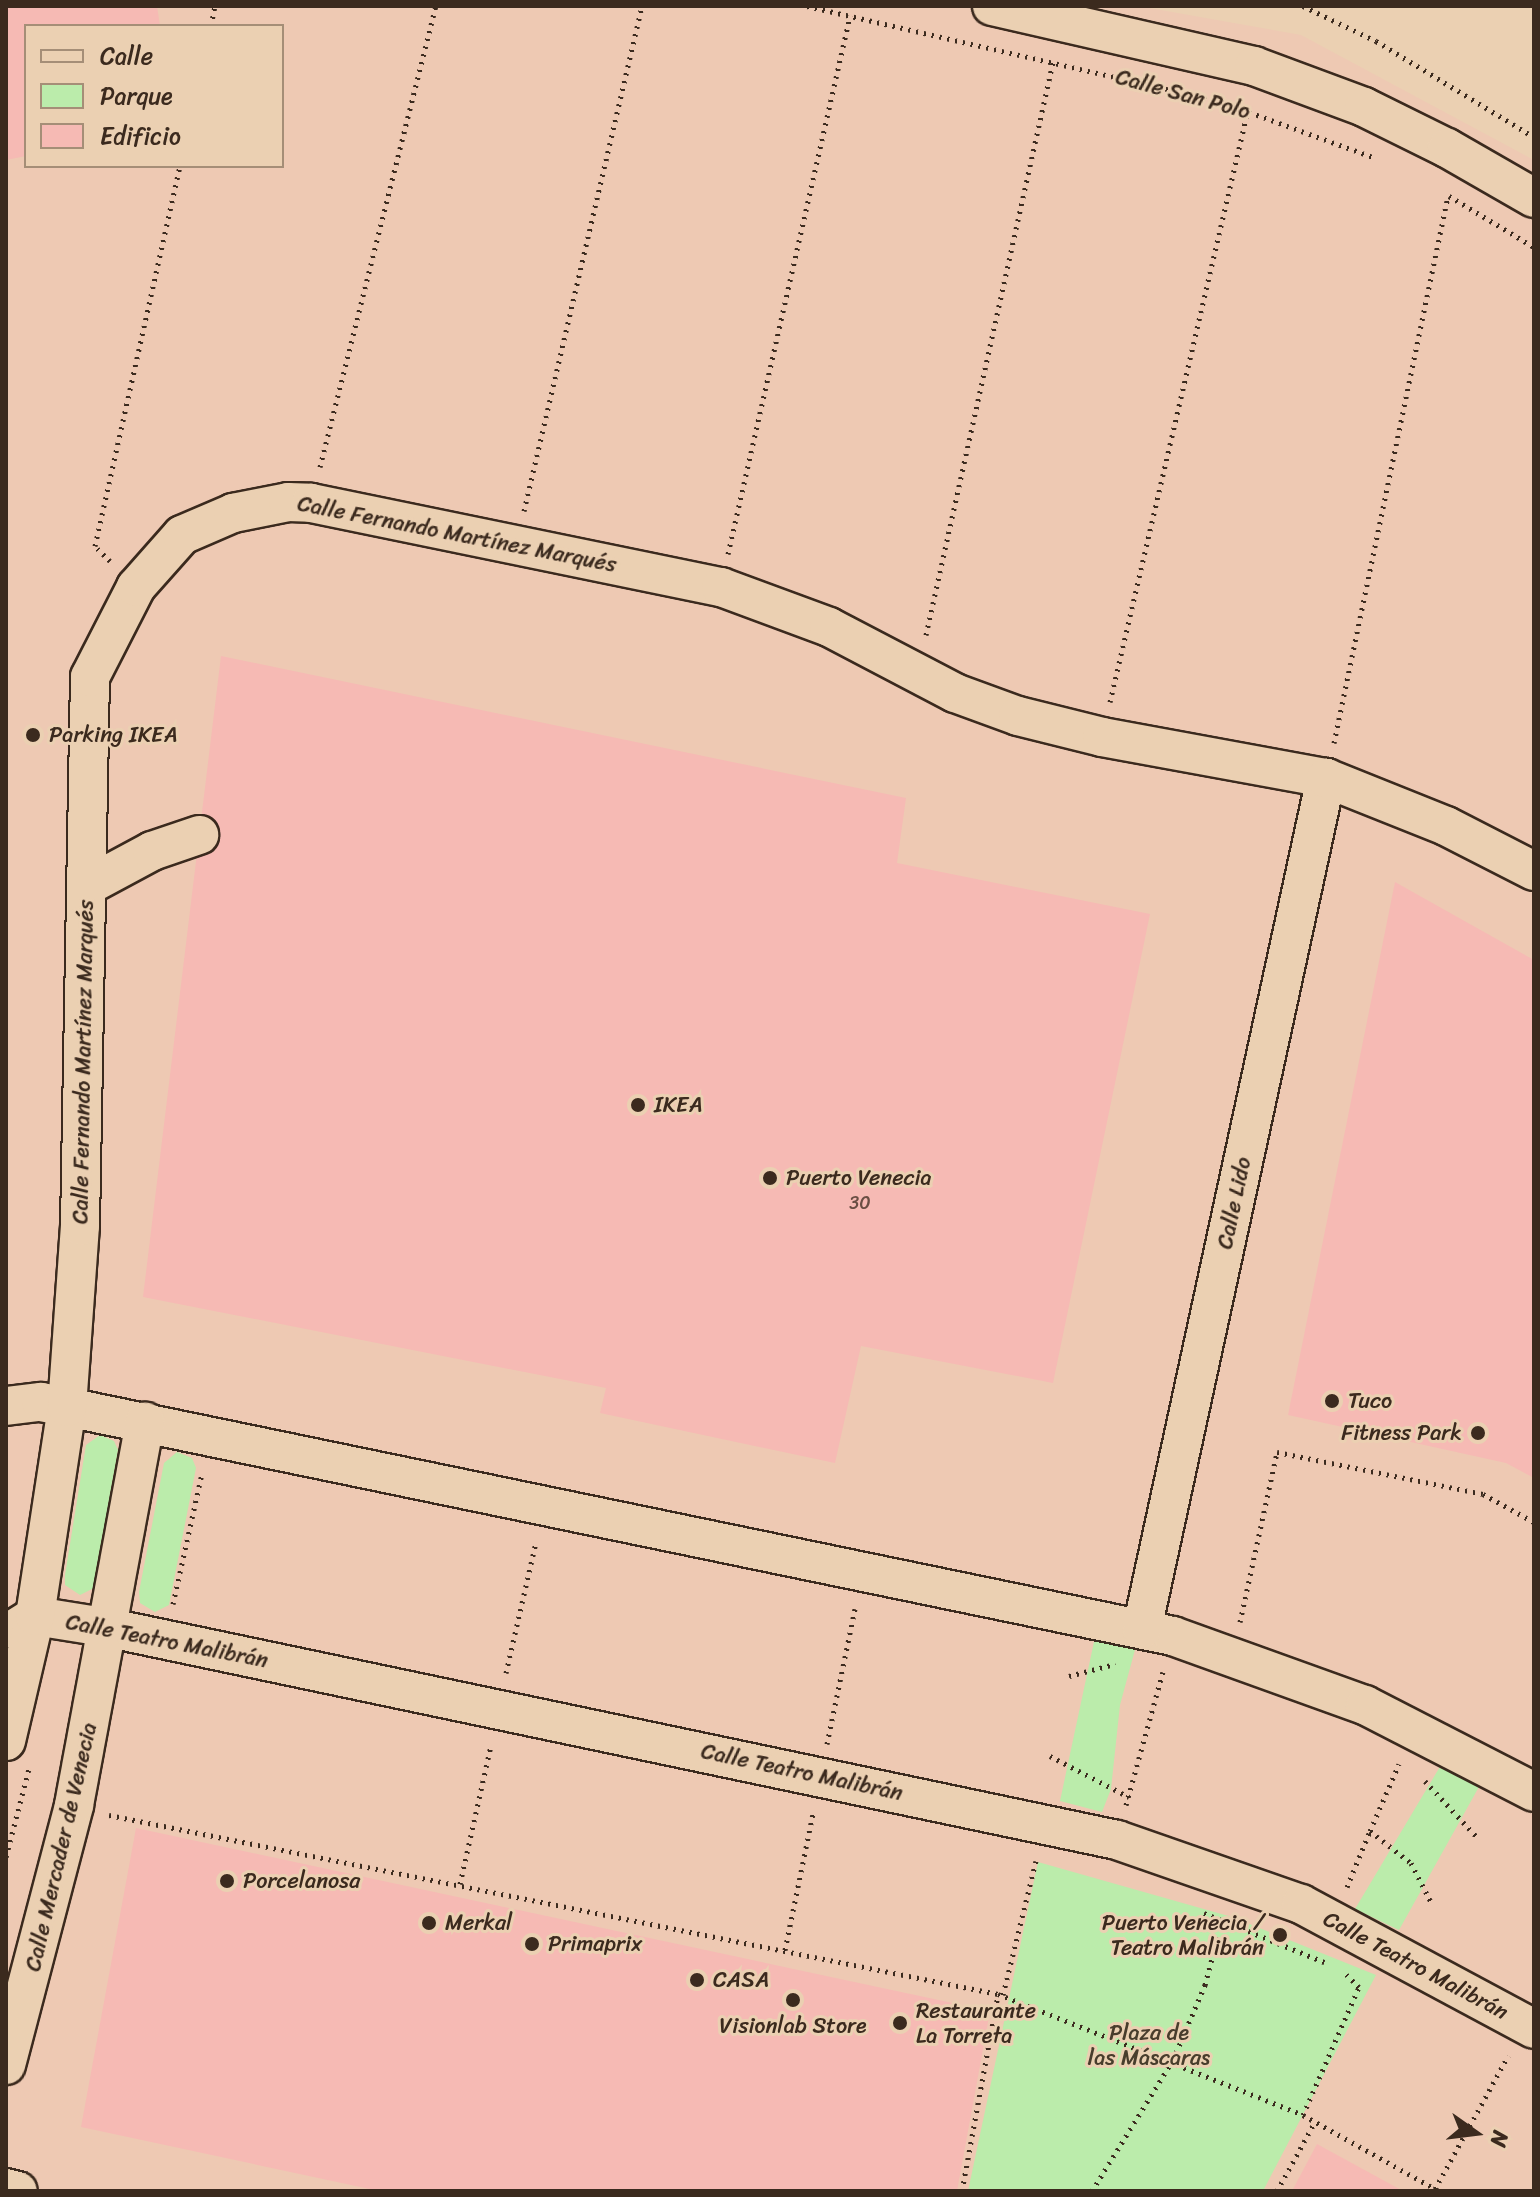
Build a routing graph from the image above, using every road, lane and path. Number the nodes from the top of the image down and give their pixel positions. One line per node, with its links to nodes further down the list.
1 (436, 6): 16 (path)
2 (642, 6): 17 (path)
3 (807, 6): 6 (path, Calle San Polo)
4 (992, 6): 14 (street, Calle San Polo)
5 (1303, 6): 9 (path)
6 (850, 16): 7 (path, Calle San Polo); 19 (path)
7 (1053, 62): 8 (path, Calle San Polo); 20 (path)
8 (1248, 110): 10 (path, Calle San Polo); 21 (path)
9 (1534, 137)
10 (1379, 159)
11 (180, 168): 18 (path)
12 (1437, 189): 13 (path)
13 (1448, 196): 15 (path); 22 (path)
14 (1534, 198)
15 (1534, 247)
16 (311, 503): 17 (street, Calle Fernando Martínez Marqués); 18 (street, Calle Fernando Martínez Marqués)
17 (517, 542): 19 (street, Calle Fernando Martínez Marqués)
18 (136, 587): 25 (street, Calle Fernando Martínez Marqués)
19 (721, 587): 20 (street, Calle Fernando Martínez Marqués)
20 (917, 674): 21 (street, Calle Fernando Martínez Marqués)
21 (1102, 737): 22 (street, Calle Fernando Martínez Marqués)
22 (1326, 778): 24 (street, Calle Fernando Martínez Marqués); 33 (street, Calle Lido)
23 (199, 835): 25 (street)
24 (1534, 871)
25 (87, 886): 27 (street, Calle Fernando Martínez Marqués)
26 (6, 1406): 27 (street)
27 (67, 1407): 28 (street); 30 (street)
28 (145, 1422): 31 (street, Calle Mercader de Venecia); 33 (street)
29 (1534, 1522): 32 (path)
30 (20, 1625): 31 (street, Calle Teatro Malibrán); 38 (street)
31 (110, 1628): 45 (street, Calle Teatro Malibrán); 56 (street, Calle Mercader de Venecia)
32 (1239, 1630)
33 (1158, 1632): 36 (path); 41 (street)
34 (1130, 1665): 37 (path)
35 (1152, 1671): 36 (path)
36 (1162, 1674): 42 (path)
37 (1069, 1676)
38 (6, 1741)
39 (1050, 1756): 42 (path)
40 (1399, 1764): 44 (path)
41 (1534, 1792)
42 (1129, 1797): 45 (path)
43 (132, 1817): 53 (path)
44 (1370, 1831): 47 (path); 50 (path)
45 (1117, 1840): 50 (street, Calle Teatro Malibrán)
46 (1051, 1862): 53 (path)
47 (1432, 1904)
48 (1193, 1909): 49 (path)
49 (1223, 1917): 51 (path); 55 (path)
50 (1333, 1920): 54 (street, Calle Teatro Malibrán)
51 (1328, 1964)
52 (1341, 1969): 57 (path)
53 (1000, 1995): 55 (path); 62 (path)
54 (1530, 2027): 60 (path)
55 (1173, 2060): 57 (path); 63 (path)
56 (6, 2065)
57 (1303, 2115): 58 (path)
58 (1315, 2122): 60 (path); 64 (path)
59 (6, 2188): 61 (street)
60 (1437, 2190)
61 (18, 2191)
62 (962, 2191)
63 (1092, 2191)
64 (1277, 2191)

